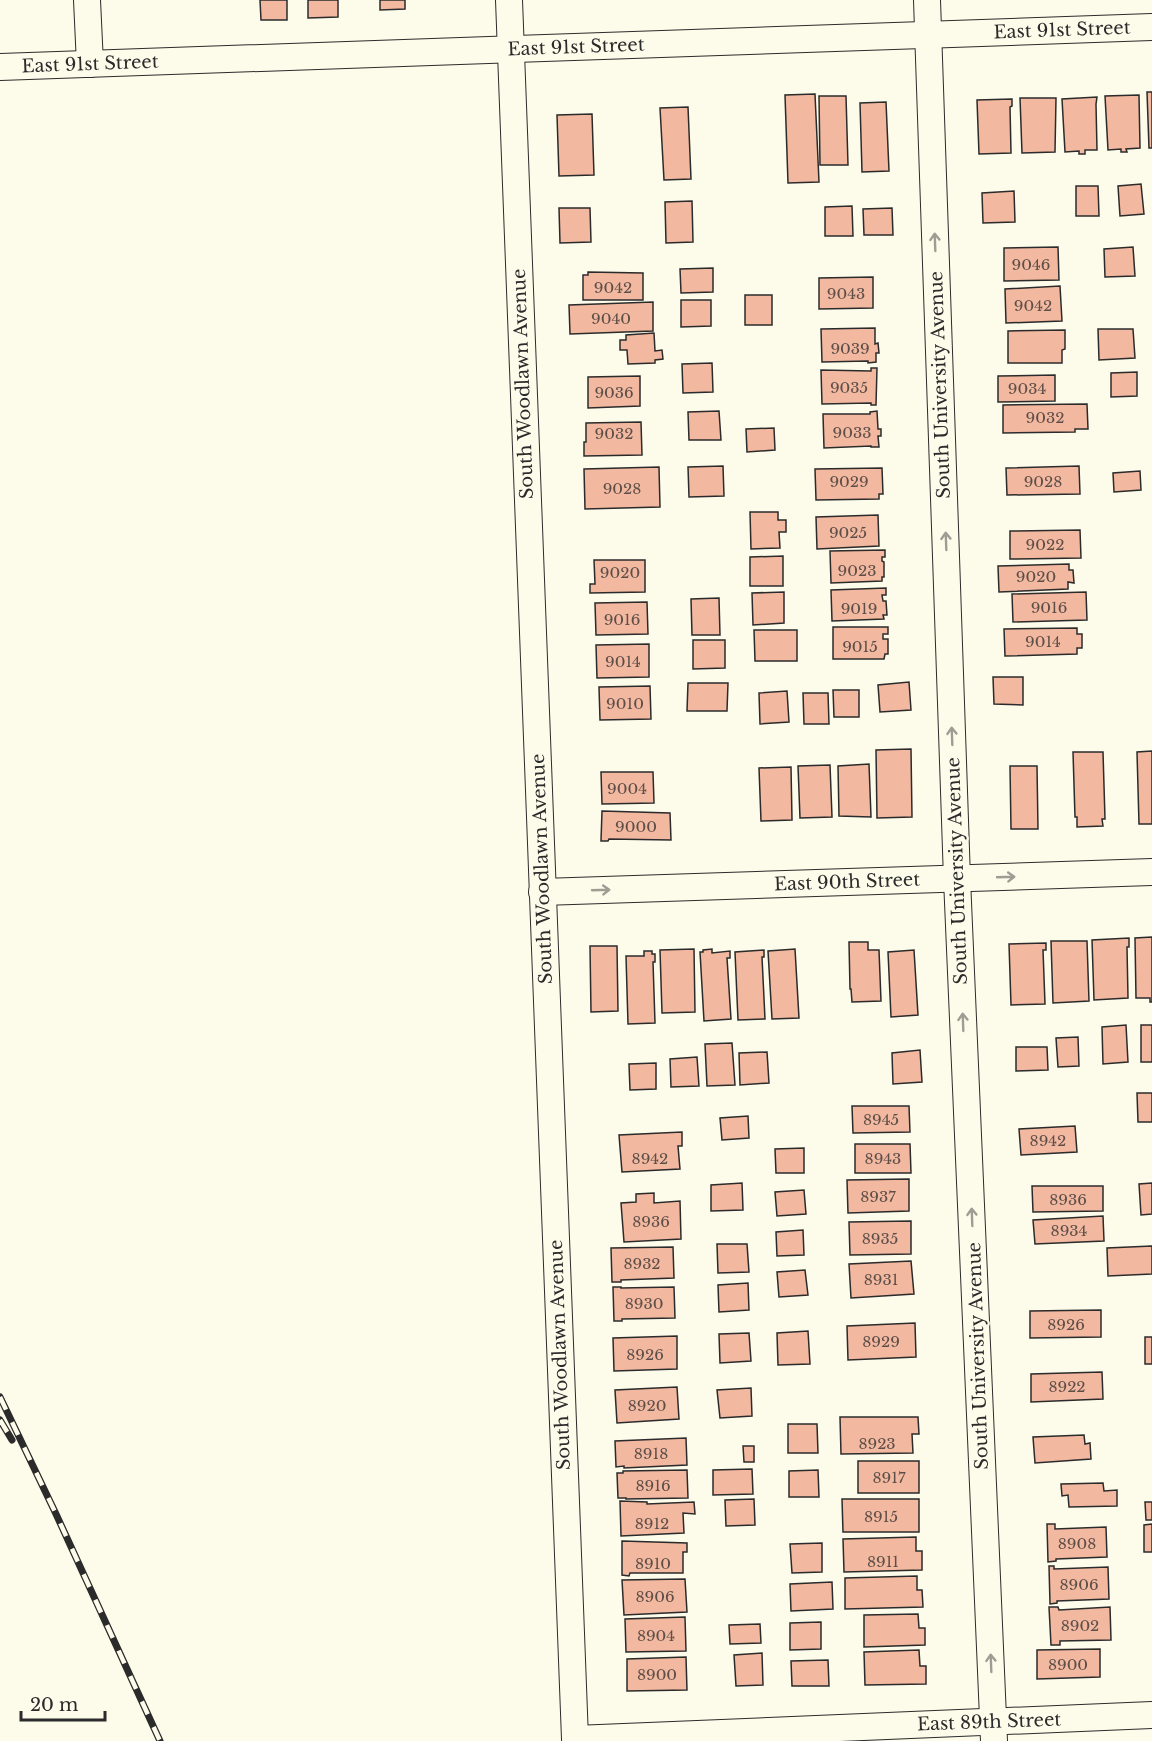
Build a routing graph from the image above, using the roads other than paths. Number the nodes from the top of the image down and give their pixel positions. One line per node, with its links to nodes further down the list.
1 (87, 0): 7 (street)
2 (508, 0): 6 (street, South Woodlawn Avenue)
3 (927, 0): 5 (street, South University Avenue)
4 (1152, 27): 5 (street, East 91st Street)
5 (928, 35): 6 (street, East 91st Street); 10 (street, South University Avenue, one-way to 5)
6 (510, 49): 7 (street, East 91st Street); 11 (street, South Woodlawn Avenue)
7 (90, 64): 8 (street, East 91st Street)
8 (0, 67)
9 (1152, 872): 10 (street, East 90th Street, one-way to 9)
10 (957, 879): 11 (street, East 90th Street, one-way to 10); 13 (street, South University Avenue, one-way to 10)
11 (543, 892): 14 (street, South Woodlawn Avenue)
12 (1152, 1715): 13 (street, East 89th Street)
13 (994, 1731): 14 (street, East 89th Street)
14 (575, 1739)

